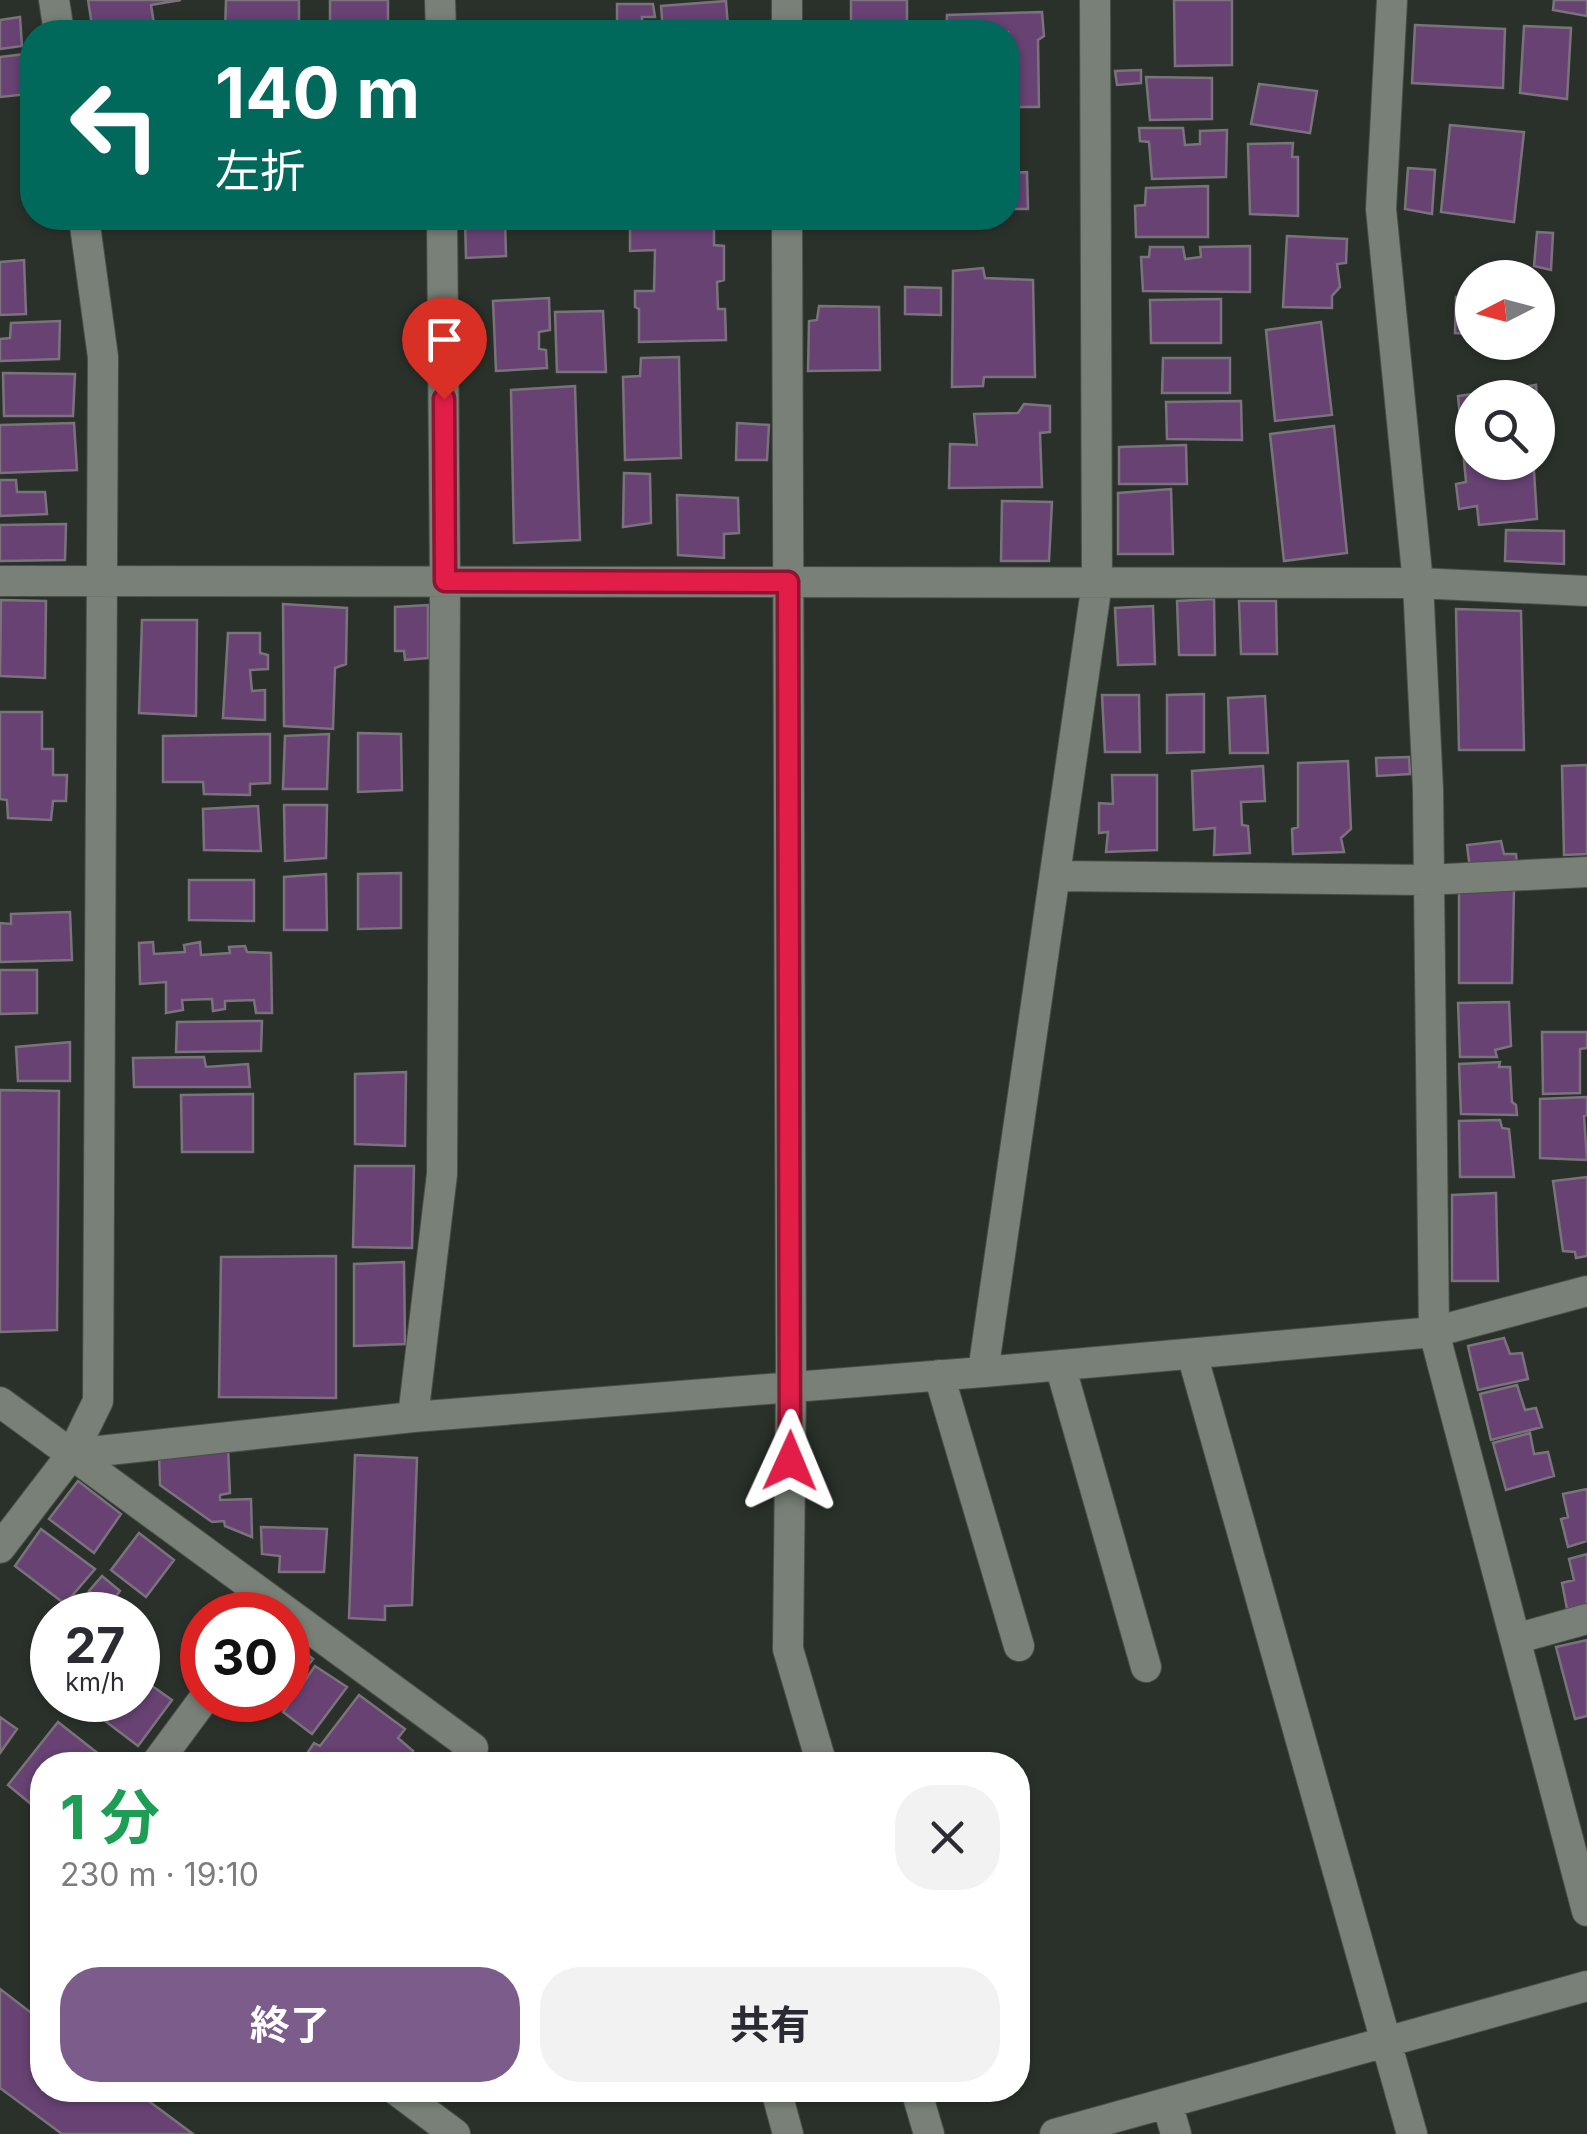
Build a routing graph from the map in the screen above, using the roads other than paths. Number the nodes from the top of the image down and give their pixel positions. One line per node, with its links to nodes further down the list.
1 (1095, 0): 10 (street)
2 (1392, 0): 11 (street)
3 (86, 230): 6 (street)
4 (442, 230): 7 (street)
5 (787, 230): 9 (street)
6 (100, 580): 7 (street); 8 (street); 25 (street)
7 (445, 581): 9 (street); 24 (street)
8 (0, 582)
9 (788, 582): 10 (street); 22 (street)
10 (1097, 583): 11 (street); 14 (street)
11 (1418, 583): 12 (street); 15 (street)
12 (1587, 591)
13 (1587, 872): 15 (street)
14 (1056, 876): 15 (street); 20 (street)
15 (1426, 880): 17 (street)
16 (1587, 1291): 17 (street)
17 (1434, 1332): 18 (street); 30 (street)
18 (1192, 1354): 19 (street); 39 (street)
19 (1060, 1365): 20 (street); 32 (street)
20 (983, 1372): 21 (street)
21 (939, 1375): 22 (street); 31 (street)
22 (791, 1386): 24 (street); 36 (street)
23 (0, 1402): 25 (street)
24 (413, 1417): 25 (street)
25 (72, 1454): 26 (street); 27 (street)
26 (0, 1548)
27 (249, 1592)
28 (1587, 1618): 30 (street)
29 (310, 1636): 35 (street)
30 (1515, 1639): 37 (street)
31 (1019, 1646)
32 (1146, 1667)
33 (188, 1722): 34 (street)
34 (166, 1752)
35 (470, 1752)
36 (818, 1752)
37 (1587, 1911)
38 (1587, 1986): 39 (street)
39 (1386, 2042): 43 (street); 49 (street)
40 (412, 2102): 44 (street)
41 (779, 2102): 45 (street)
42 (920, 2102): 46 (street)
43 (1167, 2103): 47 (street); 48 (street)
44 (455, 2134)
45 (788, 2134)
46 (929, 2134)
47 (1055, 2134)
48 (1176, 2134)
49 (1412, 2134)

